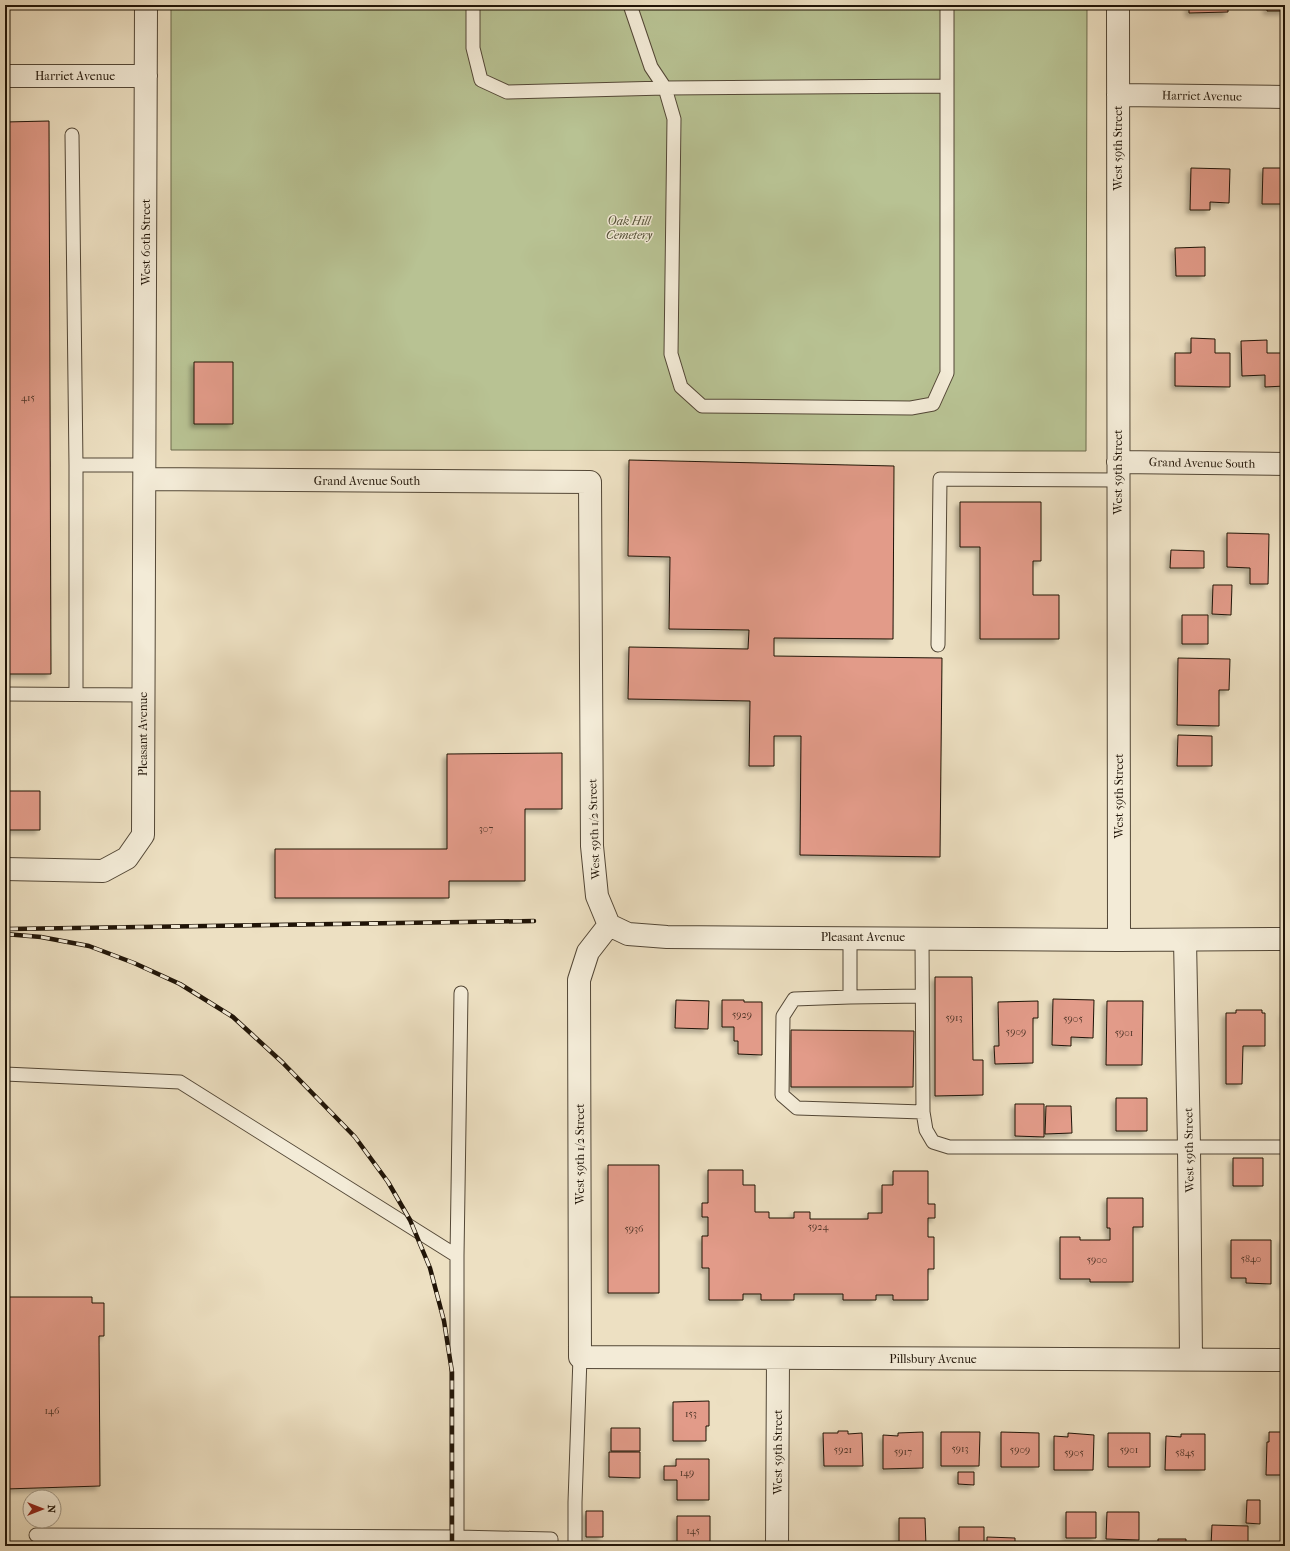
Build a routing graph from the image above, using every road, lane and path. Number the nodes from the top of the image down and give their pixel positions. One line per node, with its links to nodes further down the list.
1 (146, 5): 7 (street, West 60th Street)
2 (473, 5): 9 (lane)
3 (630, 5): 9 (lane)
4 (947, 5): 8 (lane)
5 (1118, 5): 10 (street, West 59th Street)
6 (5, 76): 7 (street, Harriet Avenue)
7 (146, 76): 16 (street, West 60th Street)
8 (947, 86): 9 (lane); 9 (lane)
9 (664, 88)
10 (1118, 95): 11 (street, Harriet Avenue); 15 (street, West 59th Street)
11 (1285, 97)
12 (72, 135): 14 (lane)
13 (1285, 464): 15 (street, Grand Avenue South)
14 (76, 465): 16 (lane); 20 (lane)
15 (1118, 471): 18 (lane); 27 (street, West 59th Street)
16 (145, 472): 17 (street, Grand Avenue South); 21 (street, Pleasant Avenue)
17 (590, 482): 23 (street, West 59th 1/2 Street)
18 (938, 644)
19 (5, 694): 20 (lane)
20 (76, 694): 21 (lane)
21 (143, 695): 22 (street, Pleasant Avenue)
22 (5, 869)
23 (609, 925): 24 (street, Pleasant Avenue); 37 (street, West 59th 1/2 Street)
24 (850, 937): 25 (street, Pleasant Avenue); 31 (lane)
25 (922, 938): 27 (street, Pleasant Avenue); 30 (lane)
26 (1285, 939): 28 (street)
27 (1119, 940): 28 (street, Pleasant Avenue)
28 (1185, 940): 34 (street, West 59th Street)
29 (461, 993): 36 (lane)
30 (922, 996): 31 (lane); 33 (lane)
31 (850, 997): 33 (lane)
32 (5, 1074): 36 (lane)
33 (923, 1112): 34 (lane)
34 (1189, 1147): 35 (lane); 39 (street, West 59th Street)
35 (1285, 1147)
36 (458, 1256): 42 (lane)
37 (580, 1357): 38 (street, Pillsbury Avenue); 44 (lane)
38 (778, 1358): 39 (street, Pillsbury Avenue); 45 (street, West 59th Street)
39 (1191, 1360): 40 (street, Pillsbury Avenue)
40 (1285, 1360)
41 (36, 1534): 42 (lane)
42 (457, 1538): 43 (lane)
43 (551, 1546)
44 (575, 1546)
45 (777, 1546)

